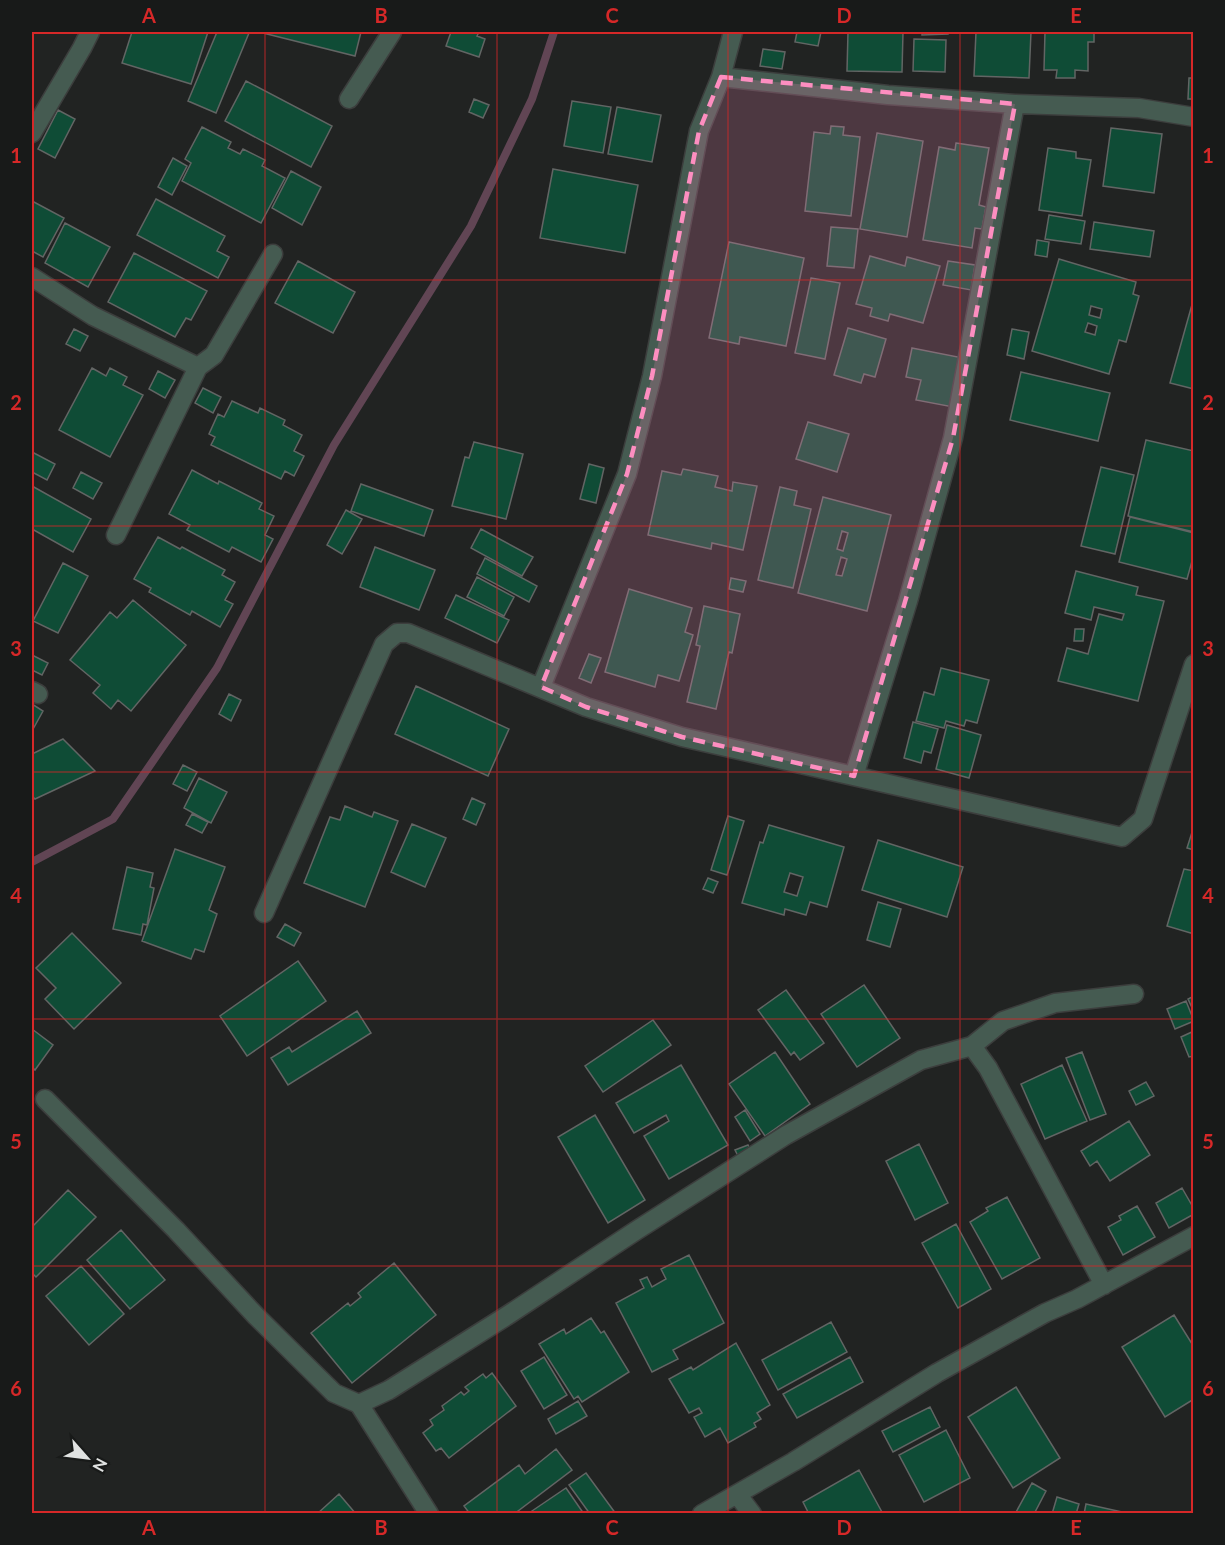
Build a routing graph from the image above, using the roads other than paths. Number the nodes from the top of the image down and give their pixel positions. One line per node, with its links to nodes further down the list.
1 (90, 32): 8 (street)
2 (392, 32): 5 (street)
3 (733, 32): 4 (street)
4 (721, 76): 6 (street); 14 (street)
5 (349, 99)
6 (1015, 104): 7 (street); 15 (street)
7 (1194, 117)
8 (32, 133)
9 (273, 254): 11 (street)
10 (32, 278): 11 (street)
11 (198, 367): 12 (street)
12 (116, 535)
13 (1194, 664): 15 (street)
14 (541, 687): 15 (street); 16 (street)
15 (854, 776)
16 (264, 913)
17 (1134, 994): 18 (street)
18 (972, 1046): 21 (street); 22 (street)
19 (45, 1099): 22 (street)
20 (1194, 1236): 21 (street)
21 (1104, 1285): 23 (street)
22 (360, 1404): 24 (street)
23 (737, 1494): 25 (street); 26 (street)
24 (429, 1514)
25 (702, 1514)
26 (752, 1514)

